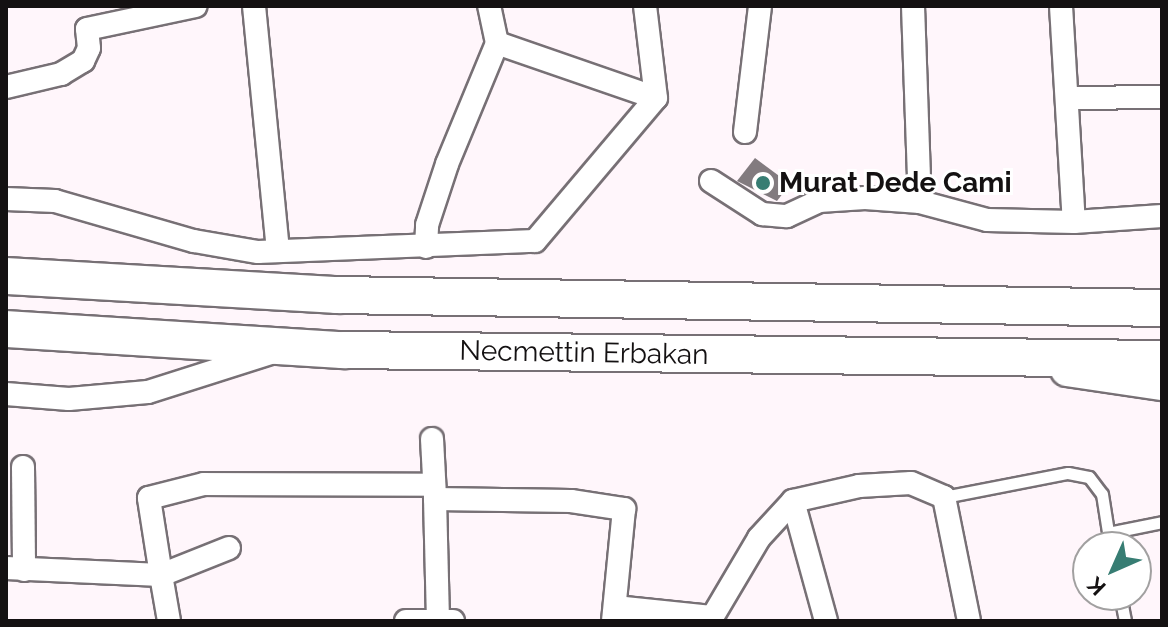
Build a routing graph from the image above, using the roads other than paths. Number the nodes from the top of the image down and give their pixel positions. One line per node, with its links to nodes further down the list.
1 (196, 6): 9 (street)
2 (254, 6): 20 (street)
3 (489, 6): 8 (street)
4 (645, 6): 11 (street)
5 (760, 6): 13 (street)
6 (913, 6): 16 (street)
7 (1061, 6): 12 (street)
8 (497, 43): 11 (street); 19 (street)
9 (6, 87)
10 (1162, 97): 12 (street)
11 (656, 98): 19 (street)
12 (1069, 98): 18 (street)
13 (745, 132)
14 (711, 181): 16 (street)
15 (6, 199): 20 (street)
16 (920, 202): 18 (street)
17 (1162, 216): 18 (street)
18 (1074, 222)
19 (426, 247): 20 (street)
20 (278, 251)
21 (6, 276): 22 (main road, Necmettin Erbakan)
22 (1162, 308)
23 (6, 329): 24 (main road, Necmettin Erbakan)
24 (288, 347): 25 (main road, Necmettin Erbakan); 28 (street)
25 (969, 357): 26 (main road, Necmettin Erbakan); 27 (street)
26 (1162, 359)
27 (1162, 384)
28 (6, 394)
29 (432, 439): 31 (street)
30 (23, 467): 38 (street)
31 (434, 492): 39 (street); 40 (street); 42 (street)
32 (944, 497): 33 (street); 35 (lane); 46 (street)
33 (793, 501): 41 (street); 45 (street)
34 (1162, 522): 36 (lane)
35 (1108, 531)
36 (1118, 531)
37 (229, 548): 39 (street)
38 (15, 569): 39 (street)
39 (161, 575): 43 (street)
40 (610, 617): 41 (street)
41 (710, 619)
42 (443, 620): 44 (street)
43 (169, 621)
44 (406, 621)
45 (826, 621)
46 (969, 621)

